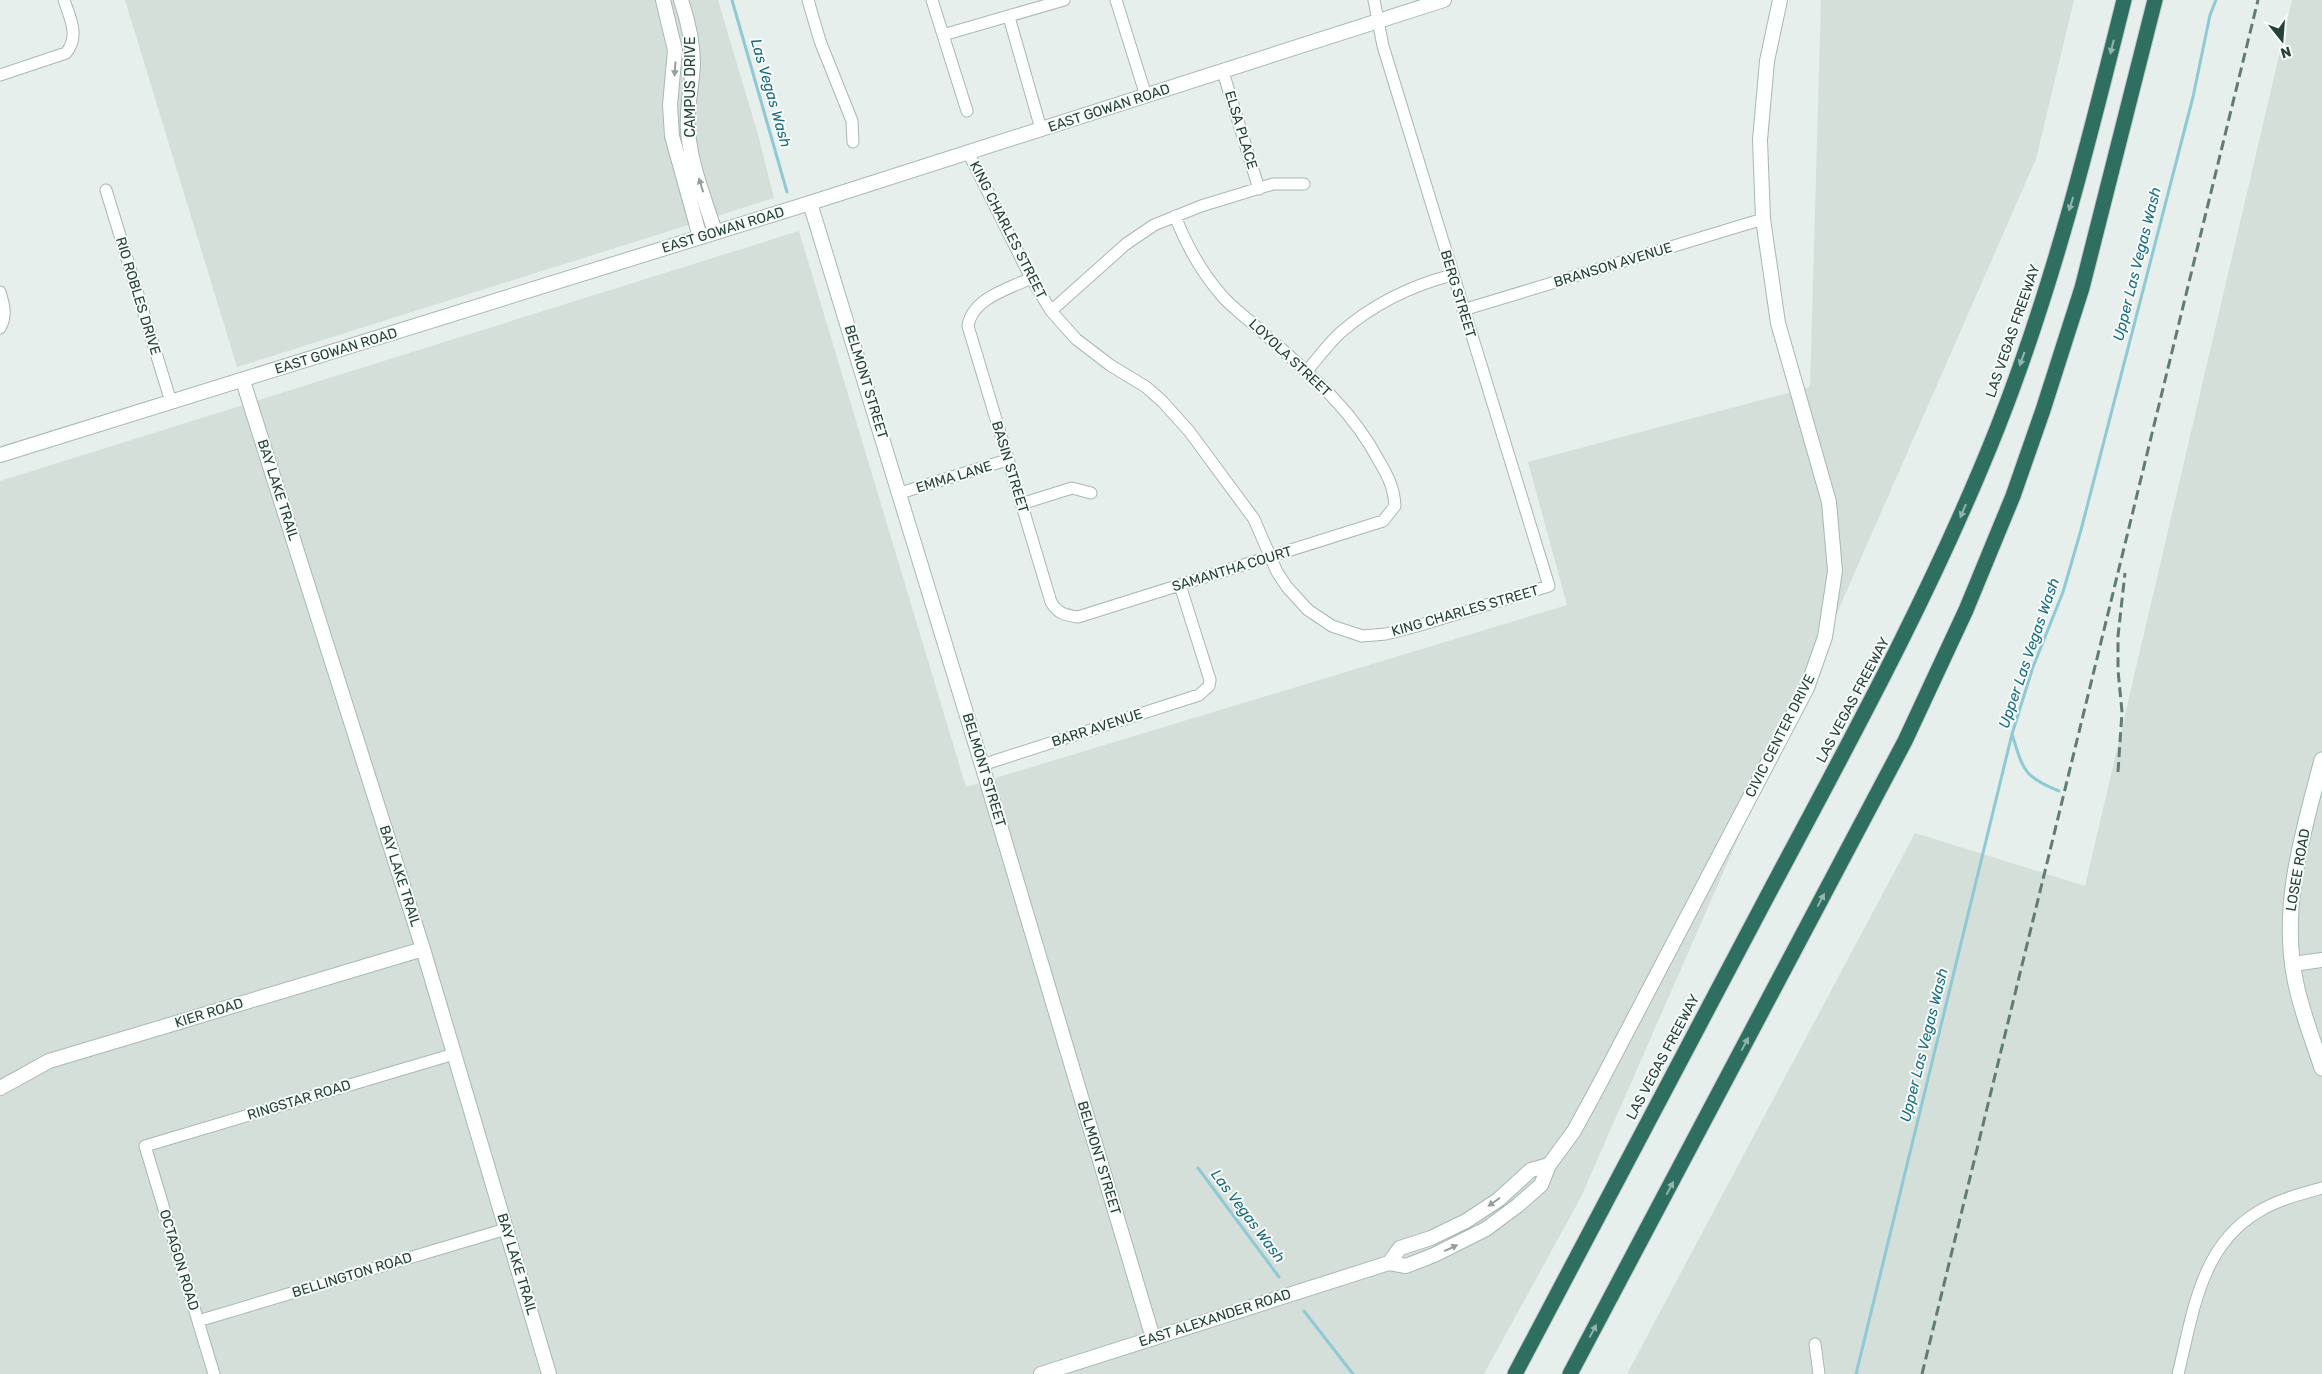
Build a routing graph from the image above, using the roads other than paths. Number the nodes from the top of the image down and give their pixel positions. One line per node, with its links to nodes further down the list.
1 (64, 0): 17 (street)
2 (663, 0): 30 (street, CAMPUS DRIVE, one-way to 30)
3 (681, 0): 29 (street, CAMPUS DRIVE, one-way to 3)
4 (808, 0): 21 (street)
5 (932, 0): 15 (street)
6 (1116, 0): 18 (street)
7 (1374, 0): 14 (street, BERG STREET)
8 (1444, 0): 14 (street, EAST GOWAN ROAD)
9 (1780, 0): 28 (street, CIVIC CENTER DRIVE)
10 (2124, 0): 68 (highway, LAS VEGAS FREEWAY, one-way to 68)
11 (2155, 0): 69 (highway, one-way to 11)
12 (1056, 1): 13 (street)
13 (1009, 17): 15 (street); 20 (street)
14 (1378, 20): 16 (street, EAST GOWAN ROAD); 31 (street, BERG STREET)
15 (943, 35): 19 (street)
16 (1223, 72): 18 (street, EAST GOWAN ROAD); 24 (street, ELSA PLACE)
17 (0, 75)
18 (1146, 96): 20 (street, EAST GOWAN ROAD)
19 (967, 111)
20 (1041, 129): 22 (street, EAST GOWAN ROAD)
21 (853, 142)
22 (968, 152): 26 (street, EAST GOWAN ROAD); 32 (street, KING CHARLES STREET)
23 (1304, 184): 24 (street)
24 (1259, 189): 27 (street)
25 (106, 190): 39 (street, RIO ROBLES DRIVE)
26 (810, 203): 29 (street, EAST GOWAN ROAD); 43 (street, BELMONT STREET)
27 (1175, 216): 35 (street); 37 (street, LOYOLA STREET)
28 (1763, 219): 34 (street, BRANSON AVENUE); 59 (street, CIVIC CENTER DRIVE)
29 (715, 232): 30 (street, EAST GOWAN ROAD)
30 (700, 237): 38 (street, EAST GOWAN ROAD)
31 (1452, 275): 34 (street, BERG STREET); 37 (street)
32 (1030, 278): 35 (street, KING CHARLES STREET); 41 (street, BASIN STREET)
33 (0, 292): 36 (street)
34 (1463, 310): 48 (street, BERG STREET)
35 (1051, 311): 46 (street, KING CHARLES STREET)
36 (0, 328)
37 (1306, 371): 45 (street, LOYOLA STREET)
38 (243, 381): 39 (street, EAST GOWAN ROAD); 52 (street, BAY LAKE TRAIL)
39 (171, 402): 40 (street, EAST GOWAN ROAD)
40 (0, 455)
41 (1007, 460): 43 (street, EMMA LANE); 44 (street, BASIN STREET)
42 (1091, 492): 44 (street)
43 (900, 493): 51 (street, BELMONT STREET)
44 (1021, 504): 49 (street, BASIN STREET)
45 (1395, 506): 46 (street, SAMANTHA COURT)
46 (1272, 556): 47 (street, SAMANTHA COURT); 48 (street, KING CHARLES STREET)
47 (1180, 585): 49 (street, SAMANTHA COURT); 51 (street, BARR AVENUE)
48 (1549, 586)
49 (1062, 614)
50 (2322, 760): 54 (main road, LOSEE ROAD)
51 (982, 765): 63 (street, BELMONT STREET)
52 (423, 949): 55 (street, BAY LAKE TRAIL); 57 (street, KIER ROAD)
53 (2322, 960): 54 (street)
54 (2292, 964): 56 (main road, LOSEE ROAD)
55 (454, 1054): 58 (street, RINGSTAR ROAD); 61 (street, BAY LAKE TRAIL)
56 (2322, 1068)
57 (0, 1088)
58 (145, 1146): 62 (street, OCTAGON ROAD)
59 (1549, 1165): 63 (street, EAST ALEXANDER ROAD)
60 (2322, 1188): 71 (street)
61 (506, 1229): 62 (street, BELLINGTON ROAD); 66 (street, BAY LAKE TRAIL)
62 (198, 1321): 65 (street, OCTAGON ROAD)
63 (1153, 1338): 67 (street, EAST ALEXANDER ROAD)
64 (1814, 1344): 70 (street)
65 (214, 1374)
66 (549, 1374)
67 (1041, 1374)
68 (1514, 1374)
69 (1570, 1374)
70 (1819, 1374)
71 (2178, 1374)

